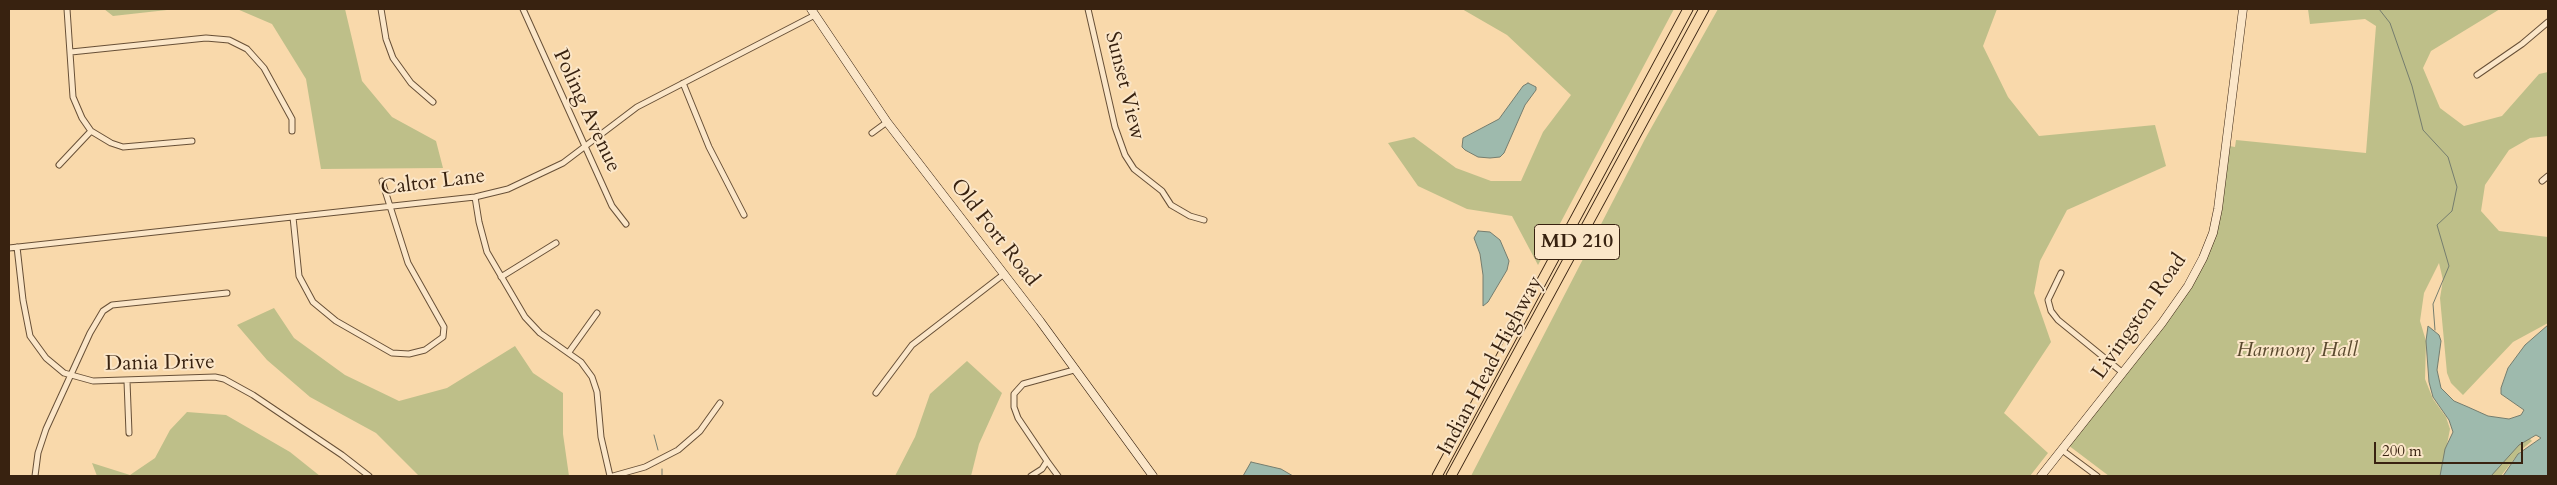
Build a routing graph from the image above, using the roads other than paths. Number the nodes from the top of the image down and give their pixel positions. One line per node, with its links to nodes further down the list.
1 (67, 9): 10 (street)
2 (381, 9): 13 (street)
3 (523, 9): 19 (street, Poling Avenue)
4 (1088, 9): 28 (street, Sunset View)
5 (1688, 9): 54 (highway, Indian Head Highway / MD 210)
6 (1704, 9): 55 (highway, Indian Head Highway / MD 210)
7 (2244, 9): 40 (main road, Livingston Road)
8 (813, 12): 12 (street, Caltor Lane); 14 (main road, Old Fort Road)
9 (2548, 22): 11 (street)
10 (71, 52): 15 (street); 16 (street)
11 (2477, 75)
12 (682, 83): 19 (street, Caltor Lane); 26 (street)
13 (433, 102)
14 (887, 122): 17 (street); 34 (main road, Old Fort Road)
15 (91, 131): 18 (street); 20 (street)
16 (292, 131)
17 (872, 133)
18 (192, 141)
19 (586, 147): 24 (street, Caltor Lane); 29 (street, Poling Avenue)
20 (59, 165)
21 (2548, 176): 23 (street)
22 (382, 181): 25 (street)
23 (2542, 181)
24 (475, 197): 25 (street, Caltor Lane); 35 (street)
25 (389, 205): 27 (street, Caltor Lane); 27 (street)
26 (744, 215)
27 (294, 217): 31 (street, Caltor Lane)
28 (1204, 220)
29 (626, 224)
30 (556, 243): 35 (street)
31 (17, 247): 32 (street, Caltor Lane); 41 (street, Dania Drive)
32 (9, 248)
33 (2060, 273): 40 (street)
34 (1004, 274): 39 (main road, Old Fort Road); 43 (street)
35 (501, 277): 38 (street)
36 (227, 292): 41 (street)
37 (597, 313): 38 (street)
38 (569, 352): 50 (street)
39 (1074, 370): 47 (street); 53 (main road, Old Fort Road)
40 (2124, 374): 46 (main road, Livingston Road)
41 (70, 376): 42 (street, Dania Drive); 48 (street)
42 (127, 381): 45 (street); 49 (street, Dania Drive)
43 (876, 393)
44 (720, 403): 50 (street)
45 (129, 433)
46 (2062, 450): 56 (main road, Livingston Road); 57 (street)
47 (1047, 461): 51 (street); 52 (street)
48 (35, 476)
49 (369, 476)
50 (612, 476)
51 (1031, 476)
52 (1058, 476)
53 (1153, 476)
54 (1437, 476)
55 (1451, 476)
56 (2041, 476)
57 (2097, 476)

